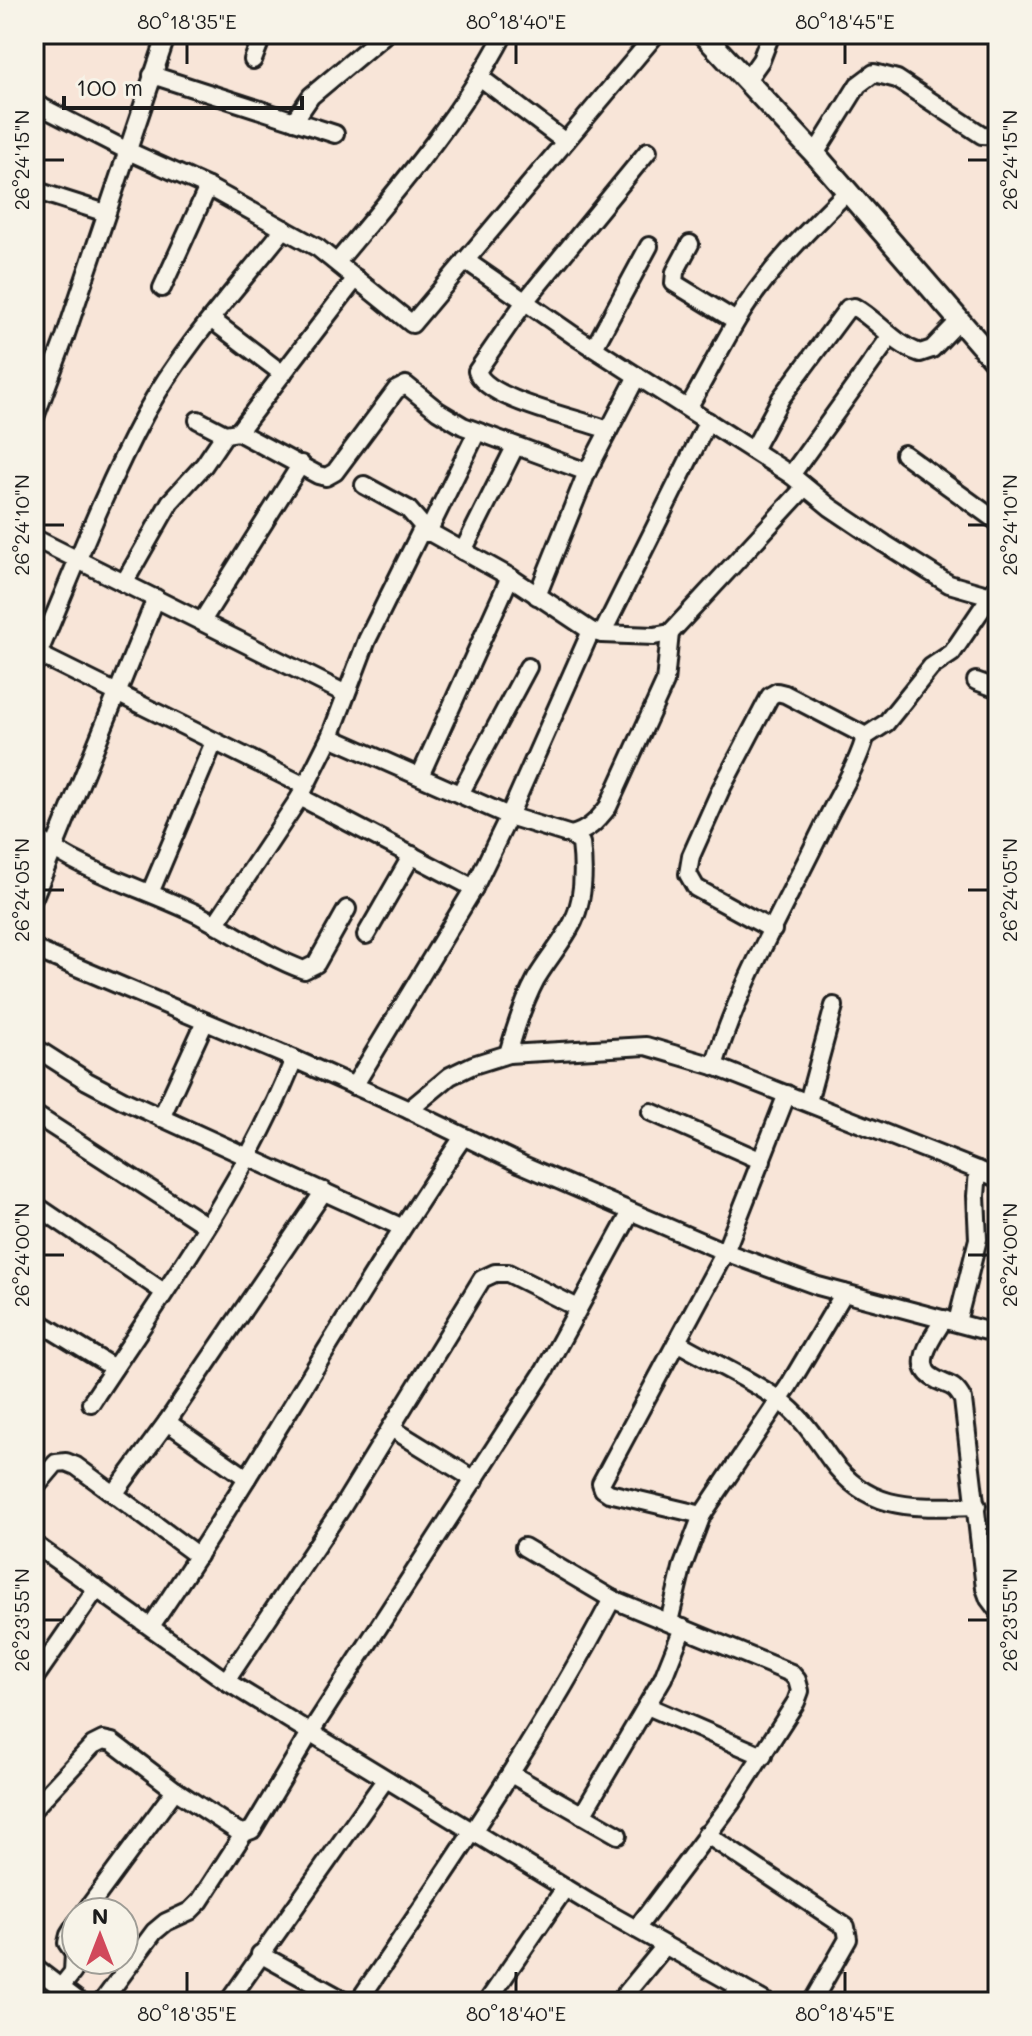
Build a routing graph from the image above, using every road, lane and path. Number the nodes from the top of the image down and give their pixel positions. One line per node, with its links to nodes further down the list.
1 (167, 34): 9 (street)
2 (263, 34): 8 (street)
3 (385, 34): 13 (street)
4 (504, 34): 10 (street)
5 (656, 34): 16 (street)
6 (703, 34): 11 (street)
7 (771, 34): 11 (street)
8 (253, 60)
9 (152, 75): 13 (street); 17 (street)
10 (481, 78): 16 (street); 28 (street)
11 (746, 81): 19 (street)
12 (34, 103): 17 (street)
13 (294, 121): 14 (street)
14 (335, 134)
15 (998, 136): 19 (street)
16 (564, 141): 27 (street)
17 (126, 150): 20 (street); 23 (street)
18 (648, 151): 31 (street)
19 (815, 154): 22 (street)
20 (208, 187): 24 (street); 30 (street)
21 (34, 190): 23 (street)
22 (847, 192): 33 (street); 34 (street)
23 (106, 213): 41 (street)
24 (284, 229): 28 (street); 32 (street)
25 (690, 244): 33 (street)
26 (649, 246): 36 (street)
27 (465, 260): 29 (street); 31 (street)
28 (337, 262): 29 (street)
29 (356, 278): 38 (street)
30 (162, 288)
31 (526, 300): 36 (street); 44 (street)
32 (212, 320): 38 (street); 59 (street)
33 (736, 321): 40 (street)
34 (959, 321): 35 (street); 37 (street)
35 (890, 337): 48 (street); 52 (street)
36 (594, 348): 39 (street)
37 (994, 354)
38 (283, 374): 46 (street)
39 (637, 376): 40 (street); 44 (street)
40 (688, 408): 43 (street)
41 (34, 420)
42 (198, 420): 46 (street)
43 (708, 421): 48 (street); 66 (street)
44 (608, 430): 51 (street)
45 (477, 432): 47 (street); 50 (street); 56 (street)
46 (232, 433): 50 (street); 61 (street)
47 (515, 447): 51 (street); 58 (street)
48 (753, 450): 52 (street)
49 (904, 454): 55 (street)
50 (301, 464): 65 (street)
51 (587, 472): 63 (street)
52 (791, 475): 54 (street)
53 (364, 485): 56 (street)
54 (805, 487): 62 (street); 67 (street)
55 (998, 522)
56 (428, 532): 58 (street); 73 (street)
57 (34, 538): 59 (street)
58 (463, 551): 60 (street)
59 (76, 559): 61 (street); 68 (street)
60 (510, 577): 63 (street); 77 (street)
61 (124, 583): 64 (street)
62 (996, 593): 75 (street)
63 (537, 596): 66 (street)
64 (156, 598): 65 (street); 72 (street)
65 (202, 621): 73 (street)
66 (596, 632): 67 (street); 80 (street)
67 (670, 633): 82 (street)
68 (35, 657): 72 (street)
69 (528, 667): 79 (street)
70 (976, 681): 71 (street)
71 (998, 689)
72 (119, 694): 76 (street); 83 (street)
73 (346, 694): 74 (street)
74 (330, 737): 77 (street); 78 (street)
75 (863, 738): 90 (street); 90 (street)
76 (214, 742): 78 (street); 86 (street)
77 (420, 776): 79 (street)
78 (302, 791): 84 (street); 89 (street)
79 (460, 794): 80 (street)
80 (509, 816): 82 (street); 85 (street)
81 (34, 835): 83 (street)
82 (571, 835): 96 (street)
83 (54, 851): 86 (street); 87 (street)
84 (412, 855): 85 (street); 91 (street)
85 (474, 888): 99 (street)
86 (150, 893): 89 (street)
87 (34, 897)
88 (347, 909): 89 (street)
89 (216, 923)
90 (773, 930): 98 (street)
91 (366, 935)
92 (34, 949): 94 (street)
93 (834, 1006): 101 (street)
94 (205, 1022): 97 (street); 105 (street)
95 (34, 1047): 105 (street)
96 (508, 1054): 98 (street); 102 (street)
97 (294, 1059): 99 (street); 107 (street)
98 (714, 1066): 100 (street)
99 (354, 1086): 102 (street)
100 (787, 1094): 101 (street); 108 (street)
101 (808, 1102): 109 (street)
102 (409, 1110): 106 (street)
103 (651, 1112): 108 (street)
104 (34, 1114): 114 (street)
105 (161, 1118): 107 (street)
106 (463, 1137): 113 (street); 115 (street)
107 (248, 1156): 111 (street); 114 (street)
108 (762, 1161): 116 (street)
109 (978, 1170): 110 (street); 121 (street)
110 (998, 1178)
111 (324, 1191): 115 (street); 127 (street)
112 (34, 1204): 117 (street)
113 (631, 1212): 116 (street); 119 (street)
114 (207, 1226): 117 (street)
115 (401, 1227): 129 (street)
116 (725, 1252): 118 (street); 123 (street)
117 (164, 1292): 124 (street)
118 (844, 1293): 121 (street); 125 (street)
119 (578, 1308): 128 (street); 130 (street)
120 (34, 1319): 124 (street)
121 (951, 1320): 122 (street); 133 (street)
122 (998, 1334)
123 (677, 1342): 125 (street); 134 (street)
124 (114, 1368): 126 (street)
125 (779, 1400): 133 (street); 134 (street)
126 (91, 1403)
127 (167, 1422): 129 (street); 132 (street)
128 (391, 1428): 130 (street); 144 (street)
129 (247, 1478): 137 (street)
130 (475, 1480): 146 (street)
131 (34, 1489): 132 (street)
132 (114, 1494): 137 (street)
133 (977, 1506): 140 (street)
134 (702, 1515): 141 (street)
135 (34, 1544): 138 (street)
136 (524, 1547): 139 (street)
137 (198, 1556): 142 (street)
138 (97, 1588): 142 (street); 143 (street)
139 (612, 1599): 141 (street); 148 (street)
140 (998, 1611)
141 (676, 1625): 145 (street); 147 (street)
142 (151, 1626): 144 (street)
143 (34, 1679)
144 (226, 1681): 146 (street)
145 (647, 1706): 147 (street); 152 (street)
146 (310, 1733): 149 (street); 154 (street)
147 (763, 1756): 155 (street)
148 (511, 1774): 152 (street); 153 (street)
149 (385, 1780): 153 (street); 161 (street)
150 (175, 1790): 151 (street); 154 (street); 158 (street)
151 (34, 1808)
152 (582, 1815): 156 (street)
153 (470, 1832): 157 (street); 170 (street)
154 (244, 1833): 167 (street)
155 (706, 1834): 159 (street); 175 (street)
156 (618, 1835)
157 (565, 1888): 159 (street); 171 (street)
158 (97, 1896)
159 (636, 1929): 160 (street)
160 (665, 1946): 165 (street); 172 (street)
161 (260, 1954): 168 (street); 169 (street)
162 (34, 1967): 164 (street)
163 (70, 1976): 164 (street)
164 (61, 1987): 166 (street)
165 (740, 1987): 173 (street); 174 (street)
166 (80, 2002)
167 (102, 2002)
168 (228, 2002)
169 (347, 2002)
170 (358, 2002)
171 (487, 2002)
172 (619, 2002)
173 (729, 2002)
174 (766, 2002)
175 (812, 2002)

